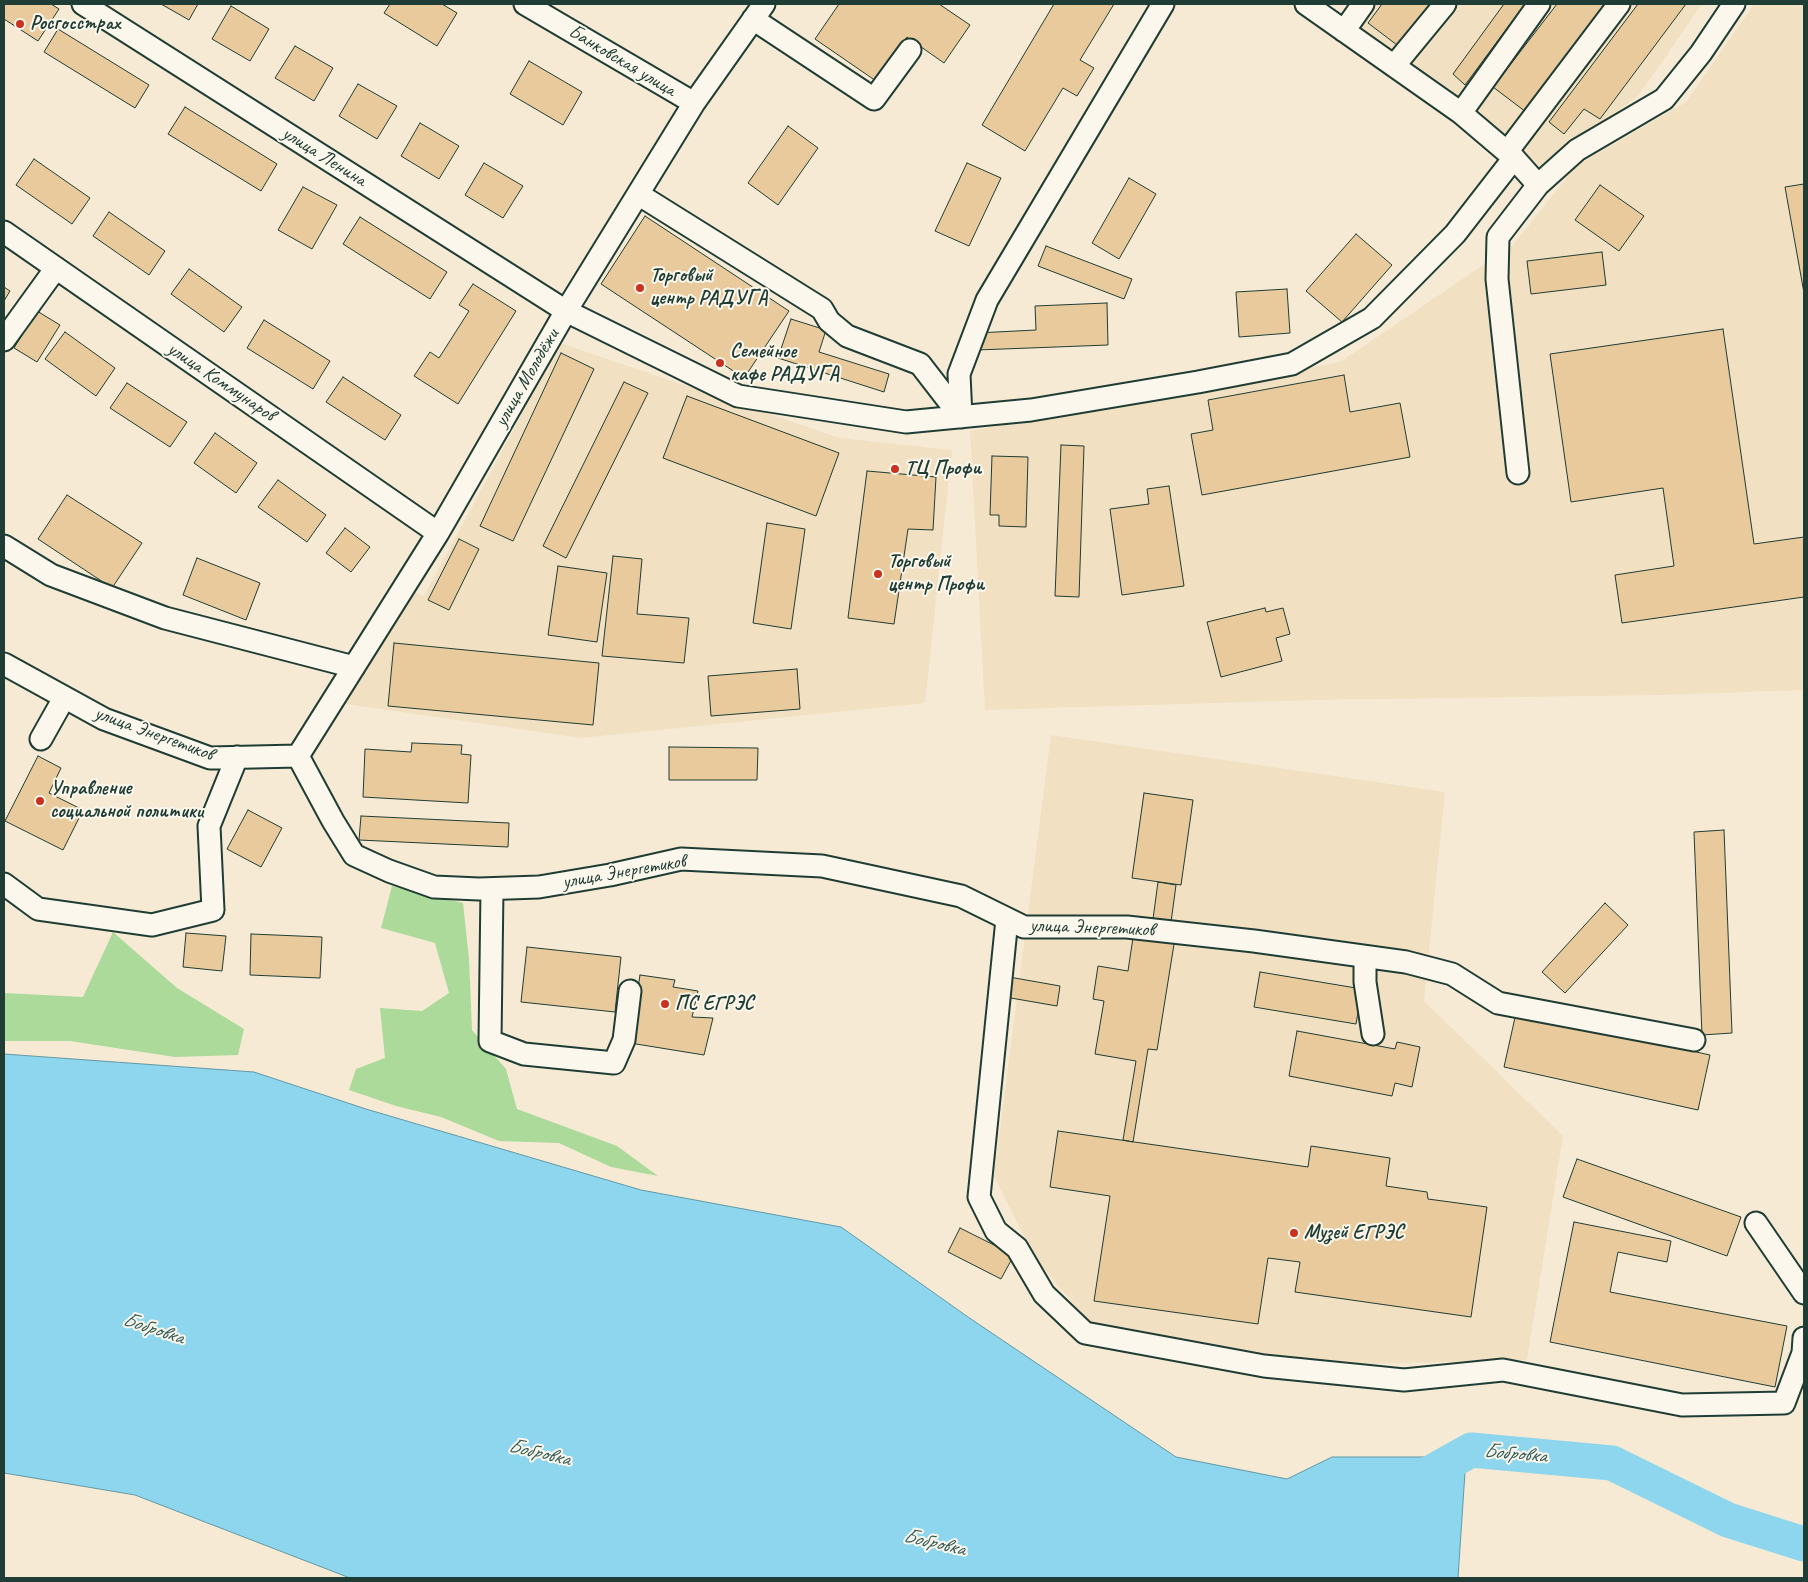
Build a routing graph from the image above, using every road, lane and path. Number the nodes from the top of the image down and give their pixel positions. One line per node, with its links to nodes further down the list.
1 (83, 4): 21 (street, улица Ленина)
2 (525, 4): 14 (street, Банковская улица)
3 (1164, 4): 23 (street)
4 (1306, 4): 11 (street)
5 (1363, 4): 11 (street)
6 (1445, 4): 13 (street)
7 (1538, 4): 15 (street)
8 (1619, 4): 16 (street, улица Ленина)
9 (1734, 4): 17 (street)
10 (759, 11): 12 (street); 14 (street, улица Молодёжи)
11 (1344, 31): 13 (street)
12 (910, 50)
13 (1394, 66): 15 (street)
14 (694, 103): 18 (street, улица Молодёжи)
15 (1461, 113): 16 (street)
16 (1511, 155): 17 (street); 23 (street, улица Ленина)
17 (1538, 185): 24 (street)
18 (638, 194): 21 (street, улица Молодёжи); 23 (street)
19 (4, 232): 20 (street, улица Коммунаров)
20 (56, 268): 22 (street); 25 (street, улица Коммунаров)
21 (566, 311): 23 (street, улица Ленина); 25 (street, улица Молодёжи)
22 (4, 340)
23 (961, 417)
24 (1518, 473)
25 (438, 533): 28 (street, улица Молодёжи)
26 (4, 546): 28 (street)
27 (4, 664): 29 (street, улица Энергетиков)
28 (354, 667): 31 (street, улица Молодёжи)
29 (64, 698): 30 (street); 32 (street, улица Энергетиков)
30 (41, 740)
31 (298, 756): 32 (street, улица Энергетиков); 34 (street, улица Энергетиков)
32 (237, 757): 33 (street)
33 (4, 884)
34 (492, 889): 35 (street, улица Энергетиков); 37 (street)
35 (1007, 919): 36 (street, улица Энергетиков); 42 (street)
36 (1365, 957): 38 (street); 39 (street, улица Энергетиков)
37 (630, 992)
38 (1373, 1034)
39 (1694, 1040)
40 (1756, 1223): 41 (street)
41 (1804, 1293)
42 (1804, 1338)

